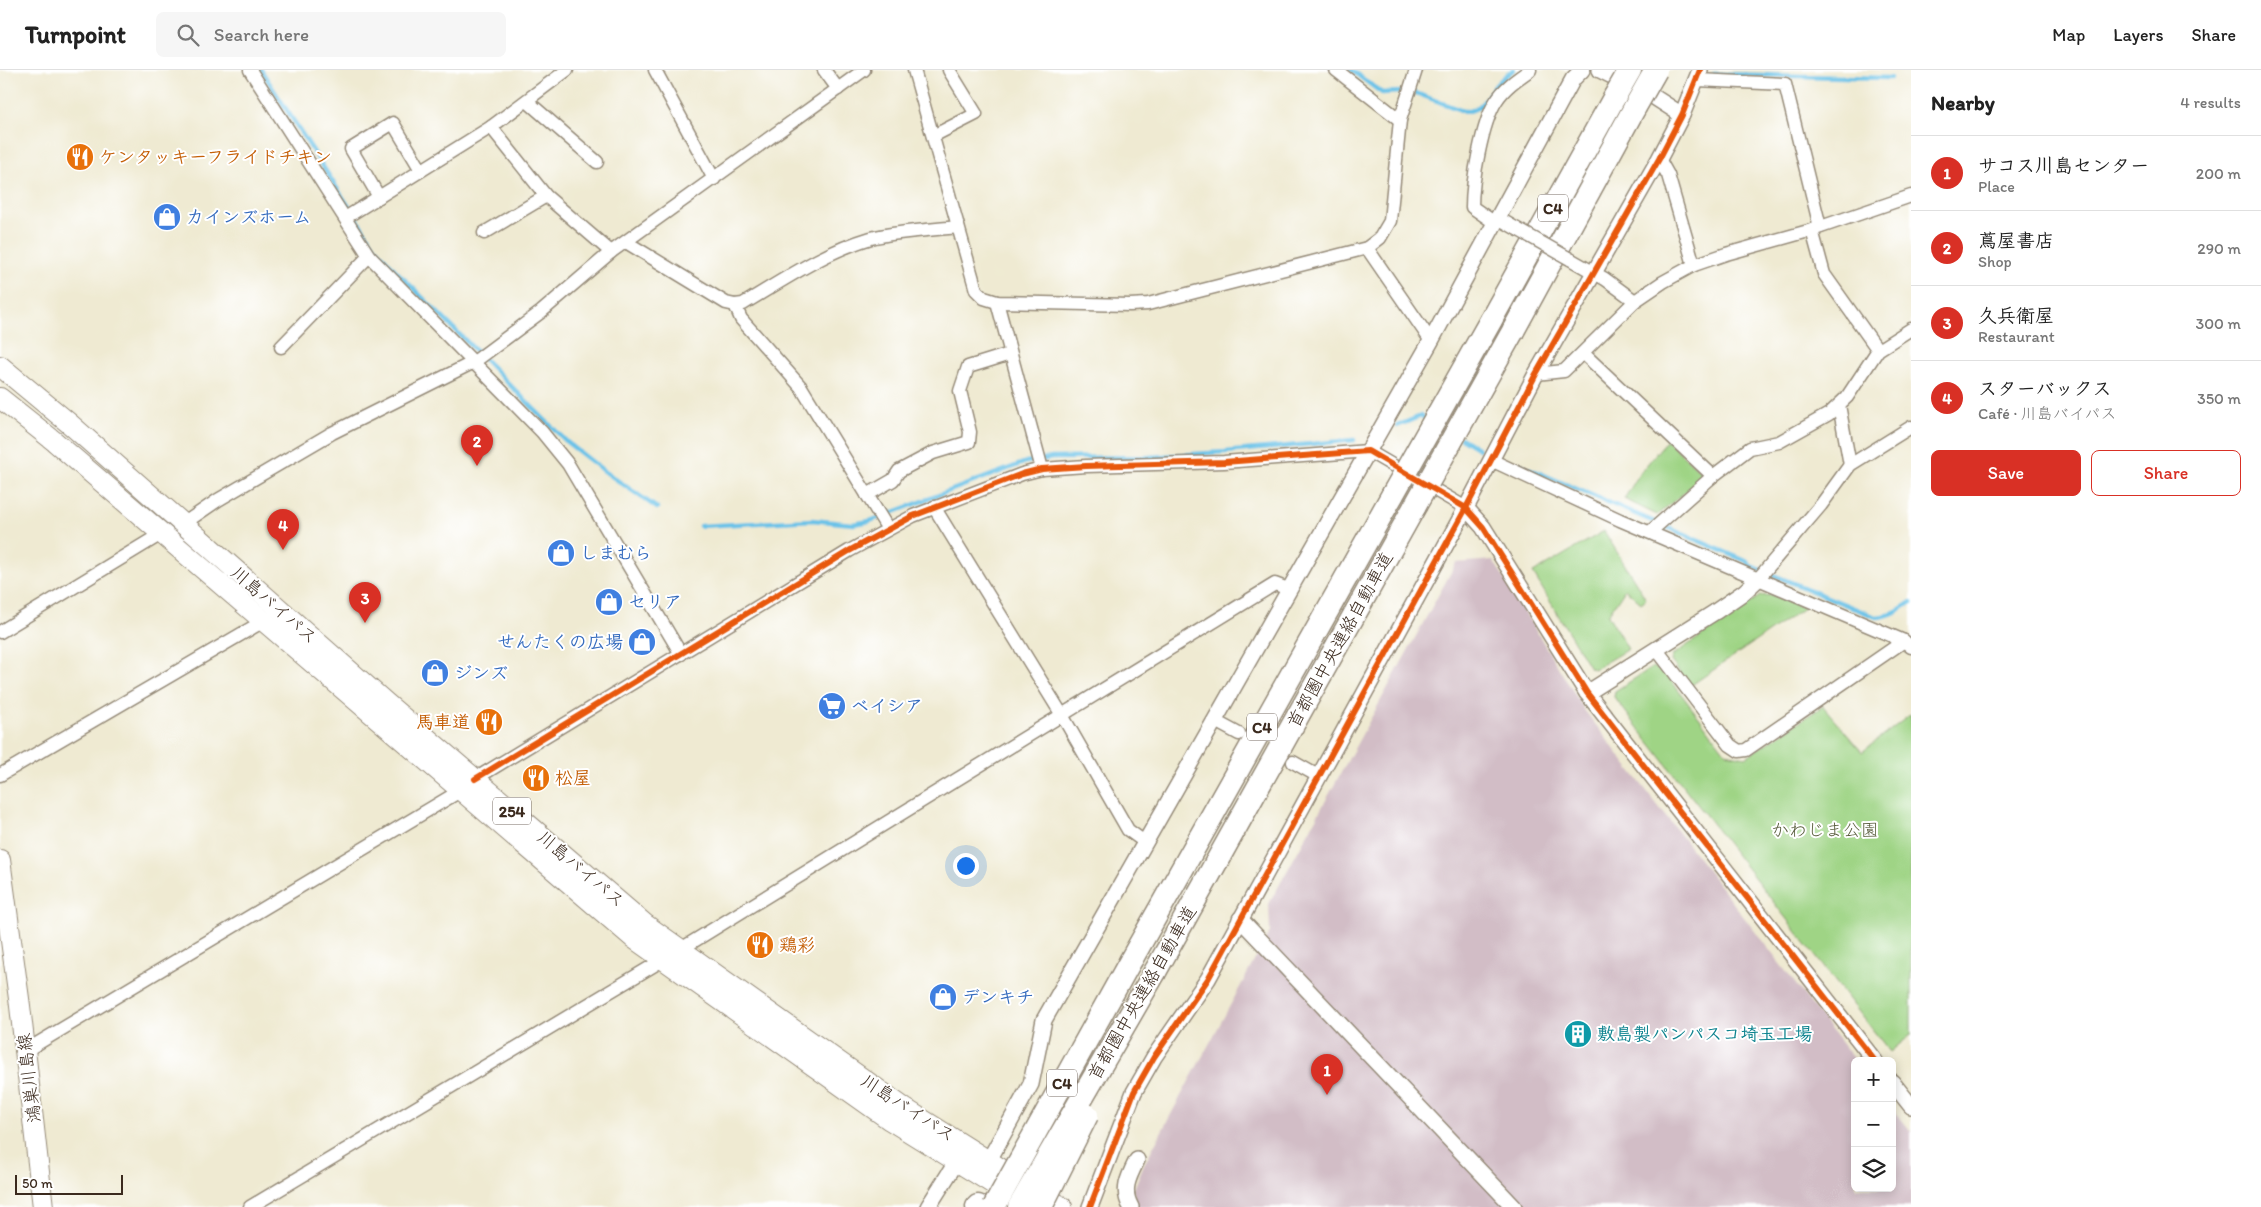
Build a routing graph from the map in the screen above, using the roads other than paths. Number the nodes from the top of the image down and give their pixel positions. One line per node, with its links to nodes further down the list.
1 (250, 70): 29 (street)
2 (566, 70): 17 (street)
3 (655, 70): 25 (street)
4 (824, 70): 16 (street)
5 (864, 70): 16 (street)
6 (949, 70): 21 (street)
7 (1336, 70): 19 (street)
8 (1416, 70): 19 (street)
9 (1530, 70): 30 (street)
10 (1582, 70): 30 (street)
11 (1600, 70): 18 (street)
12 (1630, 70): 98 (highway, 首都圏中央連絡自動車道 / C4, bridge)
13 (1656, 70): 87 (highway, 首都圏中央連絡自動車道 / C4, bridge)
14 (919, 72): 21 (street)
15 (1699, 75): 18 (street); 32 (street)
16 (838, 89): 25 (street)
17 (527, 101): 20 (street); 23 (street)
18 (1682, 114): 22 (street)
19 (1400, 120): 35 (street)
20 (491, 127): 24 (street); 26 (street)
21 (933, 136): 31 (street)
22 (1659, 159): 38 (street); 39 (street)
23 (597, 162)
24 (421, 170): 28 (street); 28 (street)
25 (714, 179): 34 (street)
26 (546, 196): 33 (street); 36 (street)
27 (1911, 196): 32 (street)
28 (379, 197): 29 (street)
29 (345, 218): 37 (street)
30 (1496, 221): 39 (street, bridge); 44 (street)
31 (958, 227): 40 (street); 42 (street)
32 (1816, 229): 38 (street); 46 (street)
33 (484, 234)
34 (626, 242): 36 (street); 42 (street)
35 (1367, 248): 40 (street); 44 (street)
36 (611, 252): 49 (street)
37 (369, 256): 45 (street); 49 (street)
38 (1694, 265): 41 (street)
39 (1594, 272): 41 (street); 51 (street)
40 (997, 302): 48 (street)
41 (1635, 302): 47 (street)
42 (735, 304): 60 (street)
43 (1911, 329): 46 (street)
44 (1431, 341): 55 (street)
45 (281, 348)
46 (1878, 350): 53 (street)
47 (1582, 353): 51 (street); 59 (street)
48 (1010, 354): 58 (street); 60 (street)
49 (474, 362): 63 (street); 73 (street)
50 (0, 366): 63 (main road, 川島バイパス / 254)
51 (1536, 374): 56 (street)
52 (0, 398): 66 (main road, 川島バイパス / 254)
53 (1839, 405): 57 (street); 59 (street)
54 (1911, 427): 57 (street)
55 (1368, 451): 58 (street); 62 (street); 68 (street)
56 (1491, 460): 62 (street); 64 (street)
57 (1850, 466): 67 (street)
58 (1042, 469): 61 (street)
59 (1713, 476): 64 (street)
60 (867, 495): 65 (street)
61 (934, 507): 65 (street); 75 (street)
62 (1466, 508): 74 (street); 80 (street)
63 (182, 524): 81 (main road, 川島バイパス / 254)
64 (1656, 526): 67 (street)
65 (888, 529): 73 (street)
66 (161, 534): 69 (main road, 川島バイパス / 254); 70 (street)
67 (1758, 579): 71 (street); 72 (street)
68 (1288, 589): 75 (street); 76 (street)
69 (262, 622): 79 (street); 81 (main road, 川島バイパス / 254)
70 (0, 632)
71 (1907, 644): 72 (street)
72 (1657, 650): 74 (street)
73 (681, 654): 81 (street)
74 (1588, 693): 89 (street)
75 (1062, 715): 82 (street); 85 (street)
76 (1215, 721): 77 (street); 82 (street)
77 (1239, 734)
78 (1294, 762): 80 (street)
79 (0, 775)
80 (1318, 776): 84 (street)
81 (467, 785): 85 (main road, 川島バイパス / 254); 86 (main road, 川島バイパス / 254); 88 (street)
82 (1146, 843): 92 (street)
83 (0, 860): 88 (main road, 鴻巣川島線)
84 (1240, 919): 103 (street); 105 (street)
85 (680, 949): 86 (street); 92 (main road, 川島バイパス / 254)
86 (663, 959): 94 (main road, 川島バイパス / 254); 96 (street)
87 (1155, 972): 99 (highway, 首都圏中央連絡自動車道 / C4, bridge); 101 (highway, bridge)
88 (25, 1051): 95 (main road, 鴻巣川島線)
89 (1872, 1057)
90 (1896, 1087): 91 (street)
91 (1911, 1106)
92 (989, 1160): 102 (main road, 川島バイパス / 254)
93 (1137, 1160): 104 (street)
94 (956, 1161): 97 (street); 100 (main road, 川島バイパス / 254)
95 (43, 1207)
96 (250, 1207)
97 (928, 1207)
98 (983, 1207)
99 (1019, 1207)
100 (1031, 1207)
101 (1042, 1207)
102 (1062, 1207)
103 (1090, 1207)
104 (1131, 1207)
105 (1514, 1207)

